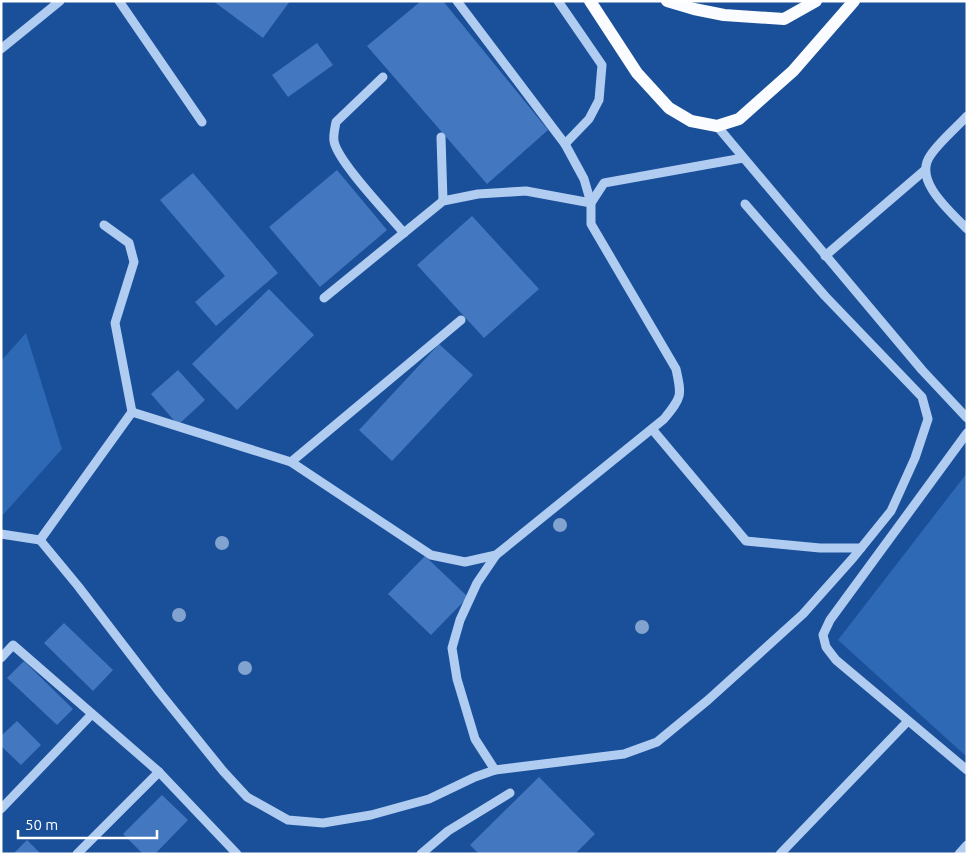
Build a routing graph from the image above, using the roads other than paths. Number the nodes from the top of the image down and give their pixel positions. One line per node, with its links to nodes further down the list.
1 (60, 1): 9 (street)
2 (119, 1): 12 (street)
3 (457, 1): 15 (street)
4 (558, 1): 15 (street)
5 (590, 1): 13 (main road)
6 (667, 1): 7 (main road)
7 (816, 1)
8 (854, 1): 13 (main road)
9 (1, 49)
10 (383, 77): 23 (street)
11 (967, 116): 17 (street)
12 (202, 122)
13 (717, 126): 16 (street)
14 (441, 137): 18 (street)
15 (565, 144): 19 (street)
16 (743, 158): 19 (street); 24 (street)
17 (925, 170): 22 (street); 24 (street)
18 (443, 201): 19 (street); 23 (street)
19 (591, 203): 29 (street)
20 (745, 204): 34 (street)
21 (104, 225): 27 (street)
22 (967, 229)
23 (404, 233): 25 (street)
24 (825, 256): 28 (street)
25 (324, 298)
26 (461, 320): 31 (street)
27 (132, 412): 31 (street); 33 (street)
28 (967, 418)
29 (652, 429): 34 (street); 35 (street)
30 (967, 433): 38 (street)
31 (291, 462): 35 (street)
32 (1, 534): 33 (street)
33 (40, 540): 39 (street)
34 (861, 548): 39 (street)
35 (496, 555): 39 (street)
36 (1, 658): 37 (street)
37 (92, 714): 41 (street); 43 (street)
38 (908, 721): 40 (street); 48 (street)
39 (495, 770)
40 (967, 770)
41 (158, 772): 45 (street); 46 (street)
42 (510, 793): 47 (street)
43 (1, 809)
44 (967, 845): 49 (street)
45 (77, 854)
46 (237, 854)
47 (421, 854)
48 (780, 854)
49 (959, 854)

